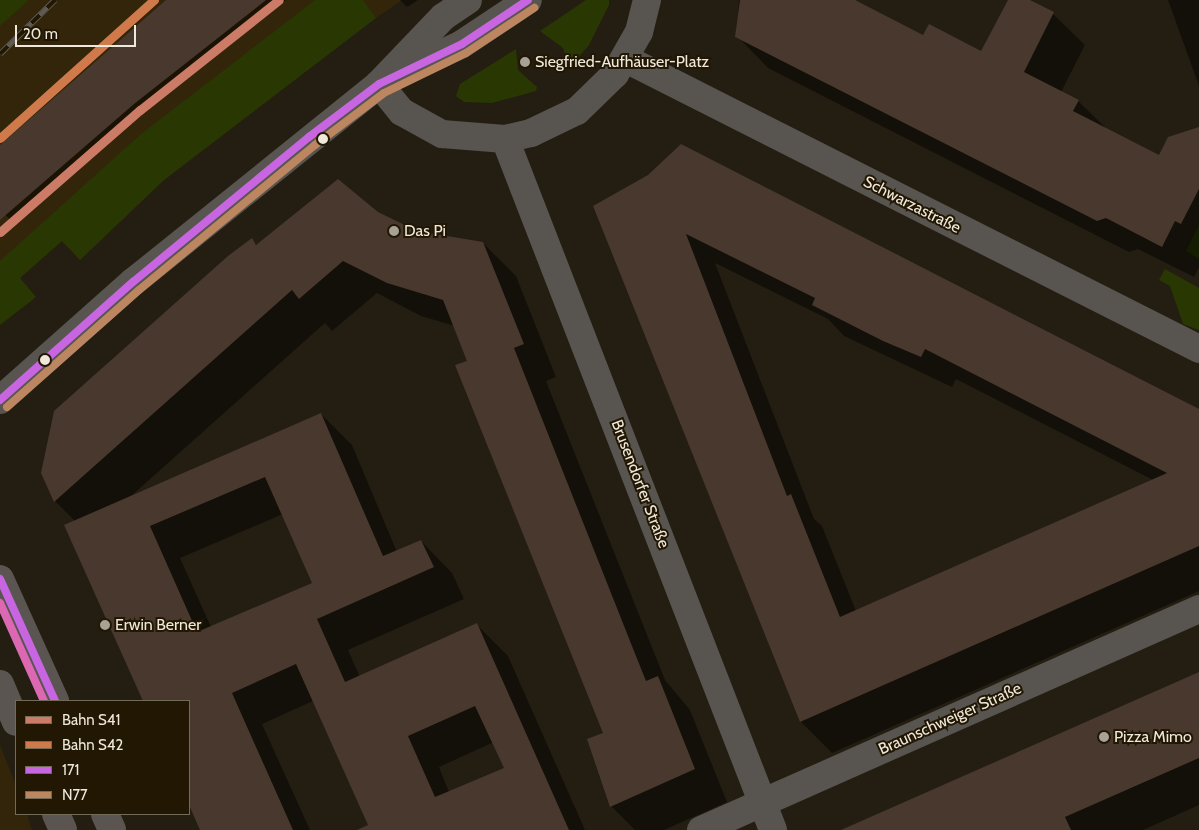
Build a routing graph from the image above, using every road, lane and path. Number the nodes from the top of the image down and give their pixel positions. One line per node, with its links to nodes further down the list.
1 (468, 0): 5 (street)
2 (528, 0): 5 (street)
3 (647, 0): 4 (street)
4 (626, 59): 6 (street); 7 (street, Schwarzastraße)
5 (379, 84): 6 (street); 8 (street)
6 (505, 139): 14 (street, Brusendorfer Straße)
7 (1199, 349)
8 (0, 400)
9 (0, 579): 12 (main road)
10 (1199, 610): 14 (street, Braunschweiger Straße)
11 (0, 684): 13 (main road)
12 (55, 700)
13 (15, 720)
14 (764, 802): 19 (street, Braunschweiger Straße); 20 (street, Brusendorfer Straße)
15 (56, 815): 17 (main road)
16 (105, 815): 18 (main road)
17 (63, 830)
18 (112, 830)
19 (701, 830)
20 (773, 830)

